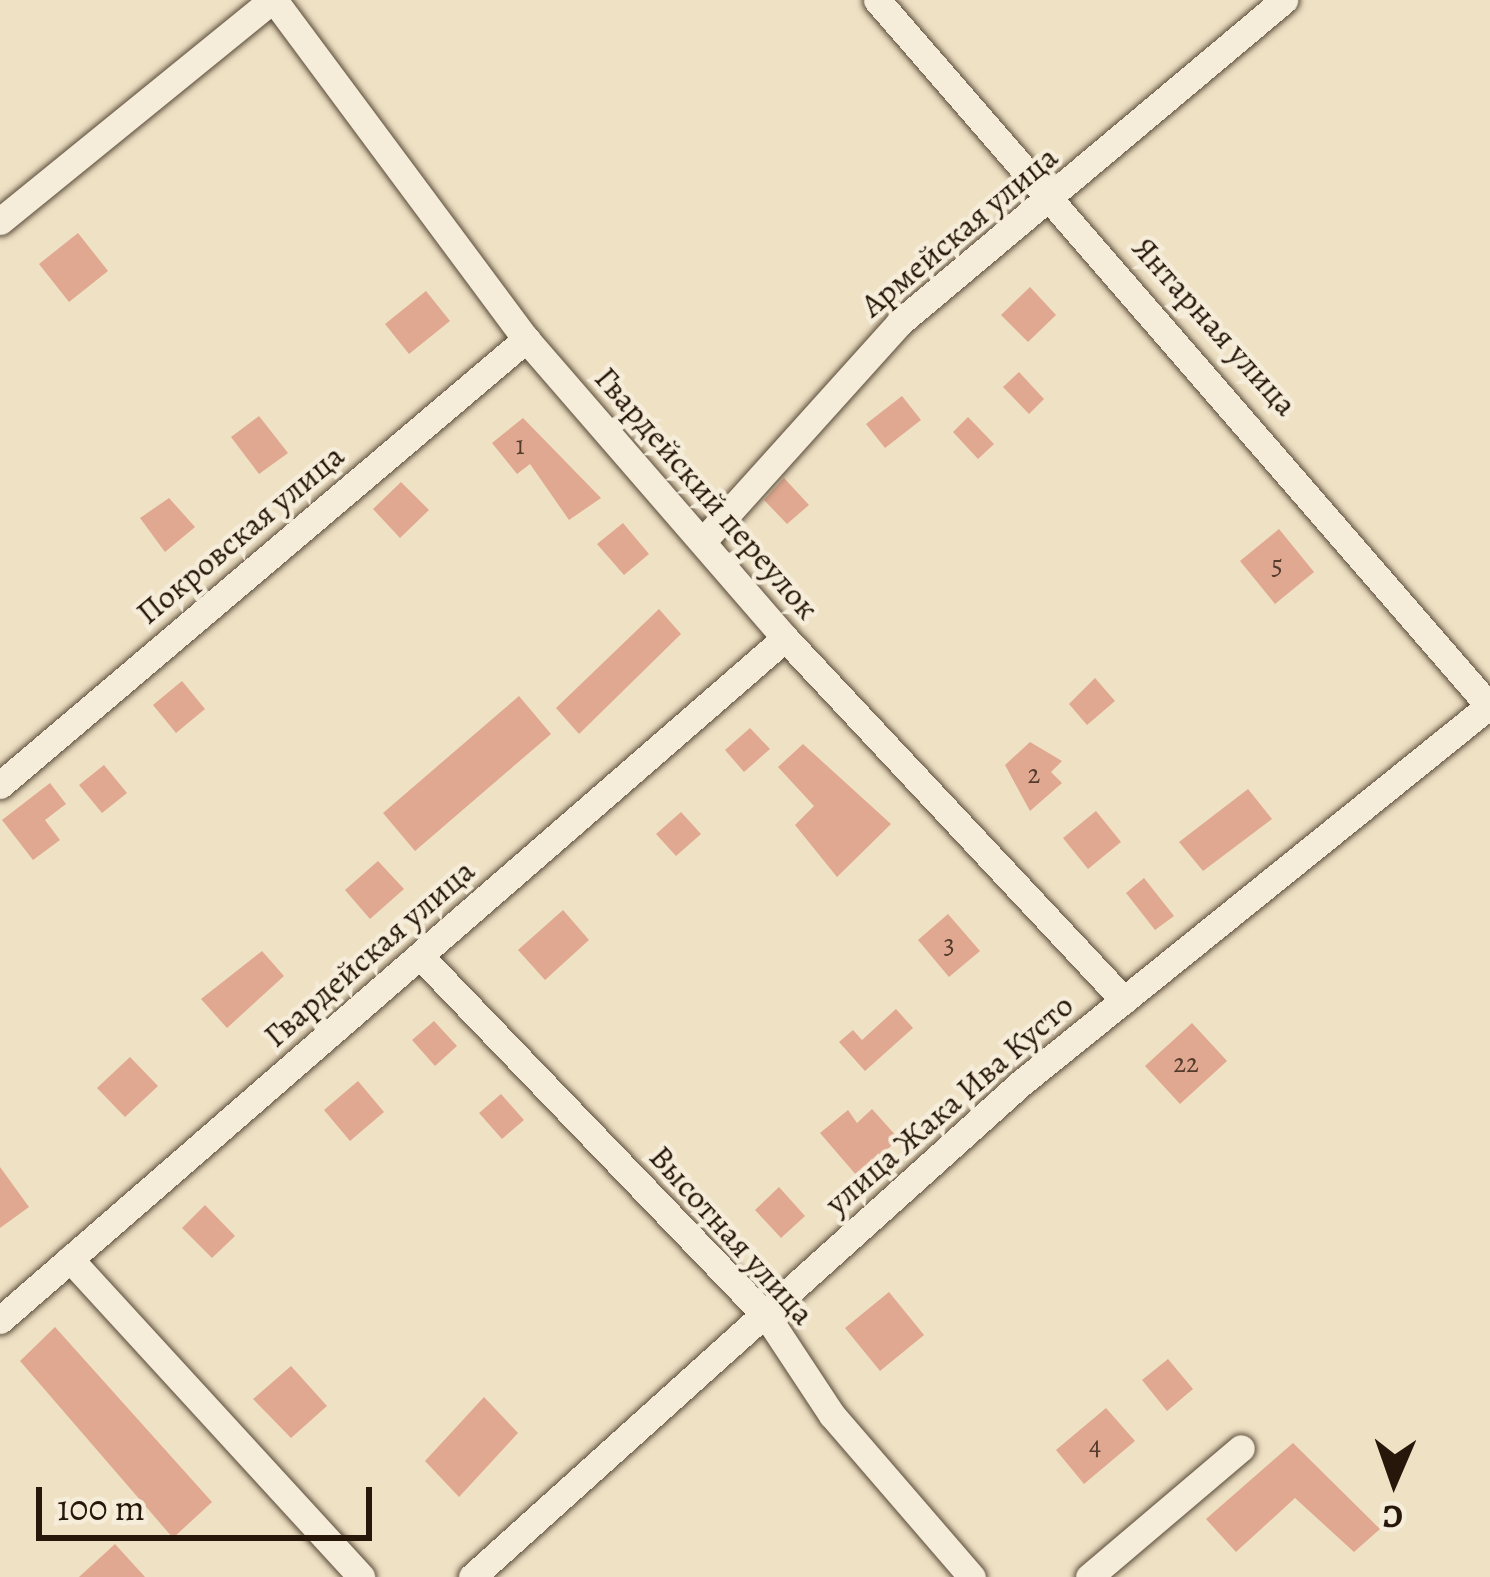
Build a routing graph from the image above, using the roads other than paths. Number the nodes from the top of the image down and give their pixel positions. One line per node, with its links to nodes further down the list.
1 (273, 0): 5 (street); 6 (street, Гвардейский переулок)
2 (877, 0): 4 (street, Янтарная улица)
3 (1284, 0): 4 (street, Армейская улица)
4 (1054, 200): 7 (street, Армейская улица); 9 (street, Янтарная улица)
5 (0, 221)
6 (526, 339): 7 (street, Гвардейский переулок); 10 (street, Покровская улица)
7 (703, 541): 8 (street, Гвардейский переулок)
8 (784, 638): 11 (street, Гвардейская улица); 12 (street, Гвардейский переулок)
9 (1490, 706): 12 (street, улица Жака Ива Кусто)
10 (0, 785)
11 (420, 956): 13 (street, Гвардейская улица); 14 (street, Высотная улица)
12 (1124, 1000): 14 (street, улица Жака Ива Кусто)
13 (70, 1259): 15 (street, Гвардейская улица); 17 (street)
14 (768, 1318): 18 (street, улица Жака Ива Кусто); 19 (street, Высотная улица)
15 (0, 1321)
16 (1240, 1448): 20 (street)
17 (361, 1577)
18 (472, 1577)
19 (972, 1577)
20 (1089, 1577)

